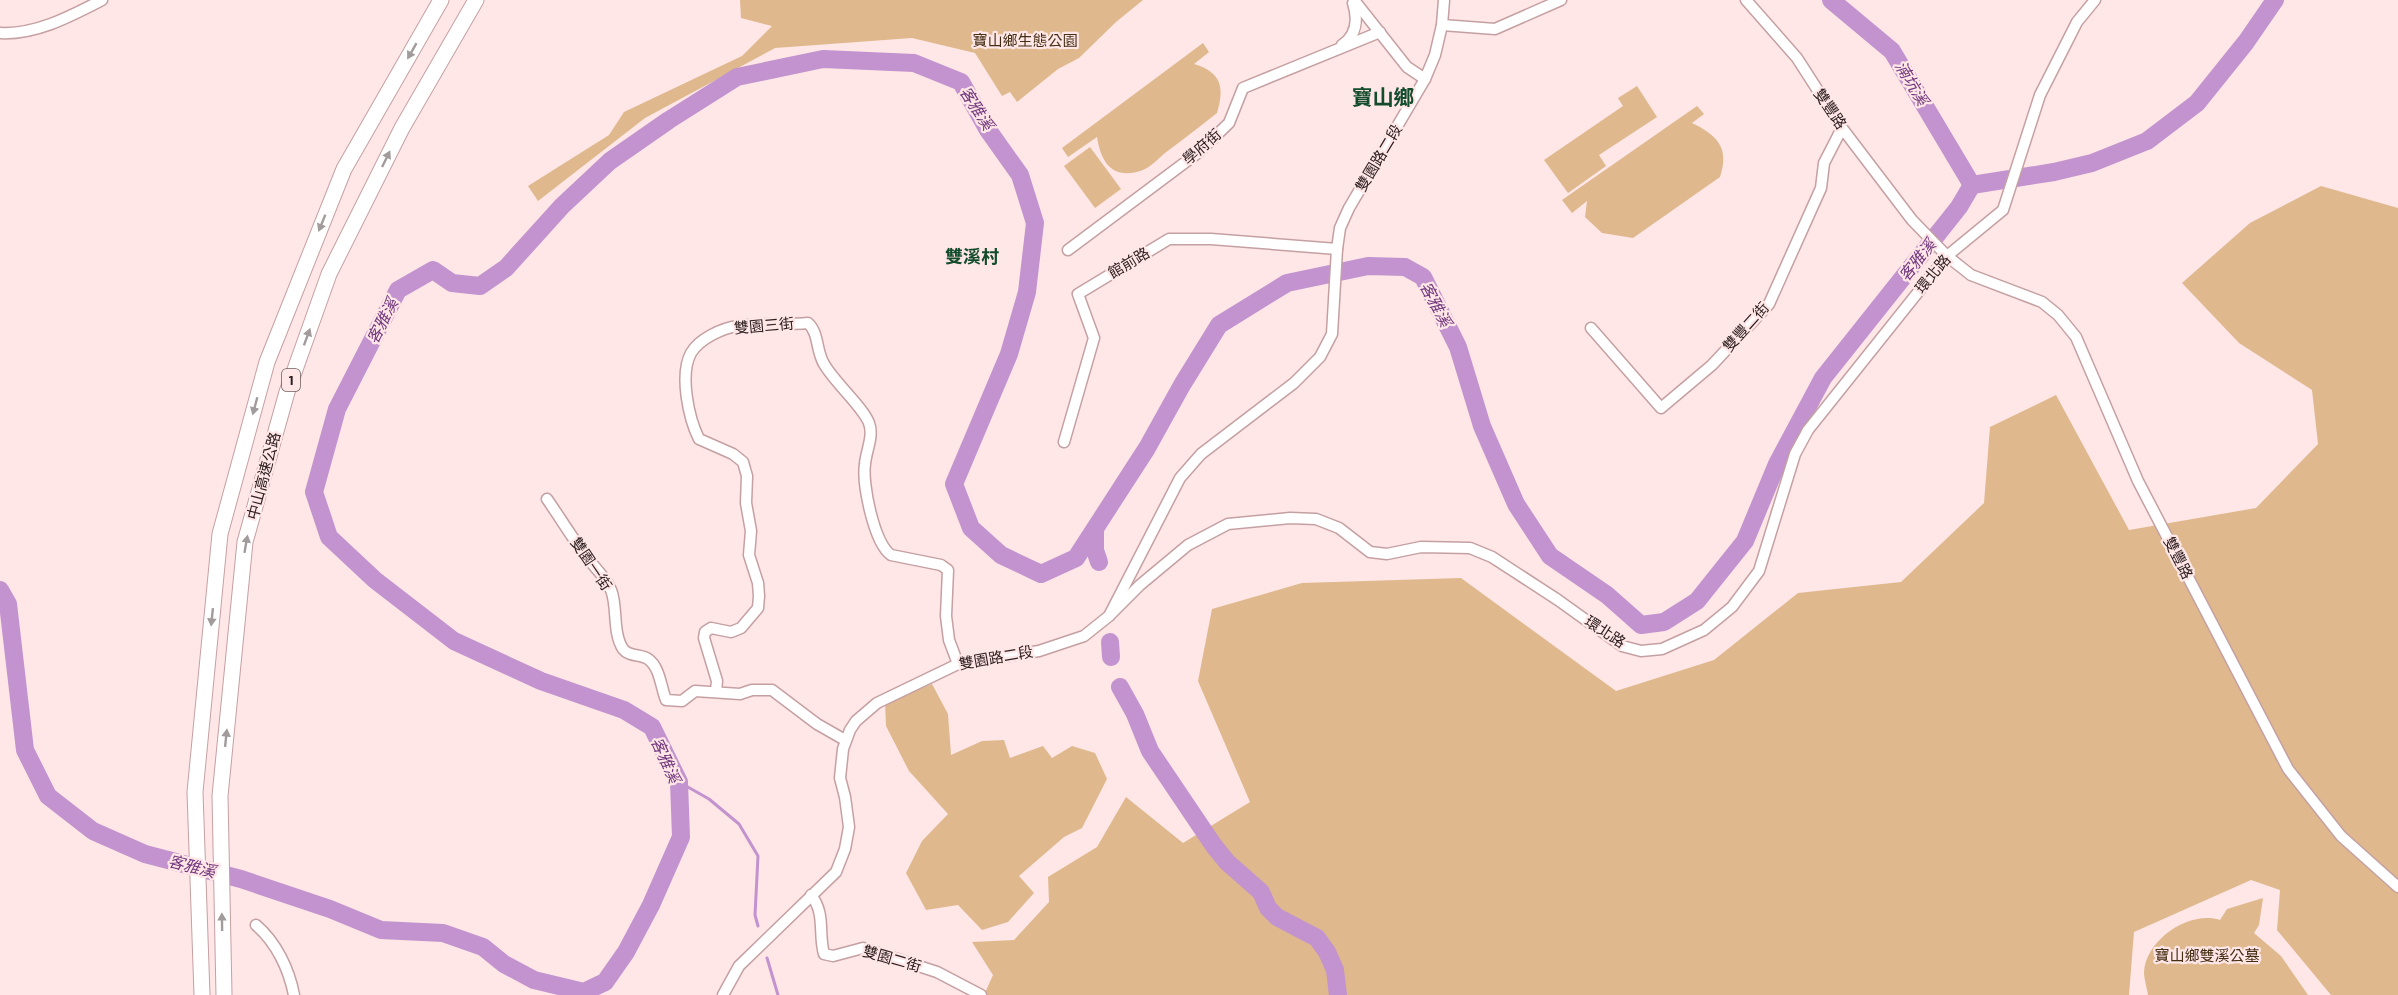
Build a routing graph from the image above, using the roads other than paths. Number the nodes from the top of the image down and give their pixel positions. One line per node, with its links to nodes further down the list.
1 (102, 0): 11 (street)
2 (441, 0): 29 (highway, 中山高速公路 / 1, one-way to 29)
3 (476, 0): 28 (highway, 中山高速公路 / 1, one-way to 3)
4 (1353, 0): 10 (street); 12 (street, 學府街)
5 (1444, 0): 9 (street, 雙園路二段)
6 (1561, 0): 9 (street)
7 (1746, 0): 14 (street, 雙豐路)
8 (2096, 0): 17 (street, 環北路)
9 (1442, 25): 13 (street, 雙園路二段)
10 (1380, 32): 12 (street, 學府街); 13 (street)
11 (0, 33)
12 (1330, 52): 16 (street, 學府街)
13 (1425, 79): 15 (street, 雙園路二段)
14 (1842, 128): 17 (street, 雙豐路); 18 (street, 雙豐二街)
15 (1337, 249): 19 (street, 館前路); 21 (street, 雙園路二段)
16 (1068, 250)
17 (1947, 256): 21 (street, 環北路); 25 (street, 雙豐路)
18 (1590, 328)
19 (1064, 442)
20 (547, 499): 23 (street, 雙園一街)
21 (1109, 616): 22 (street, 雙園路二段)
22 (958, 664): 23 (street, 雙園三街); 24 (street, 雙園路二段)
23 (716, 691): 24 (street, 雙園一街)
24 (845, 740): 26 (street, 雙園路二段)
25 (2398, 887)
26 (811, 895): 31 (street, 雙園路二段); 32 (street, 雙園二街)
27 (256, 925): 30 (street)
28 (224, 988)
29 (202, 995)
30 (294, 995)
31 (723, 995)
32 (981, 995)

